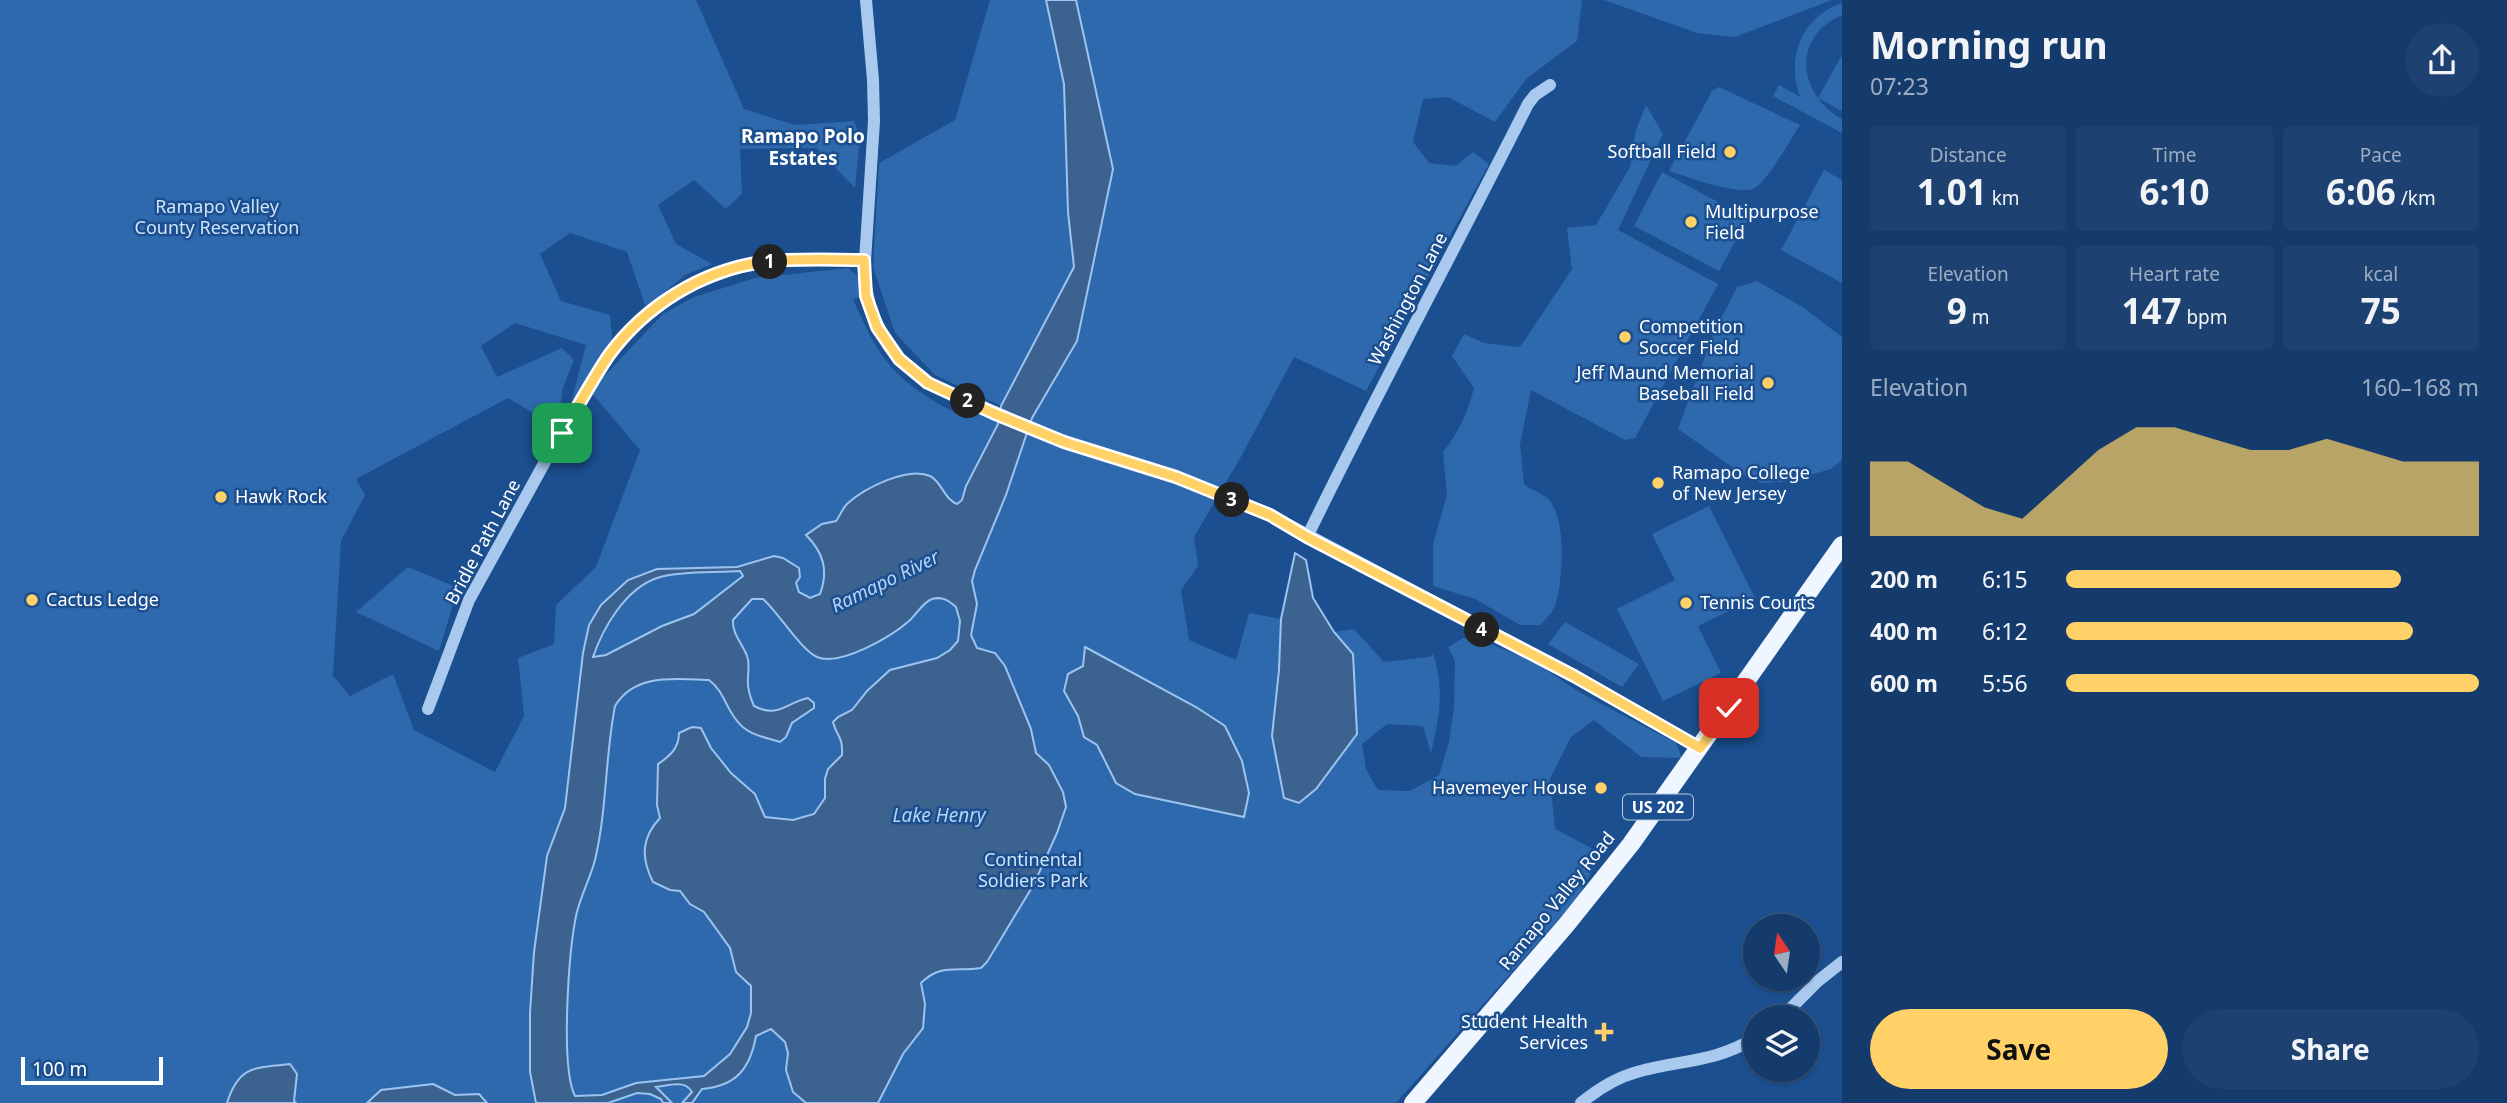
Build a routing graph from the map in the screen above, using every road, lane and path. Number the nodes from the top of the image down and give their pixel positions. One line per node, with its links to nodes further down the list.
1 (866, 0): 3 (street)
2 (1550, 85): 4 (street, Washington Lane)
3 (864, 260): 4 (street); 6 (street, Bridle Path Lane)
4 (1307, 537): 7 (street)
5 (1840, 555): 7 (main road, Ramapo Valley Road / US 202)
6 (428, 709)
7 (1700, 748): 11 (main road, Ramapo Valley Road / US 202)
8 (1842, 962): 9 (street)
9 (1794, 1005)
10 (1743, 1044): 12 (street)
11 (1413, 1103)
12 (1581, 1103)

